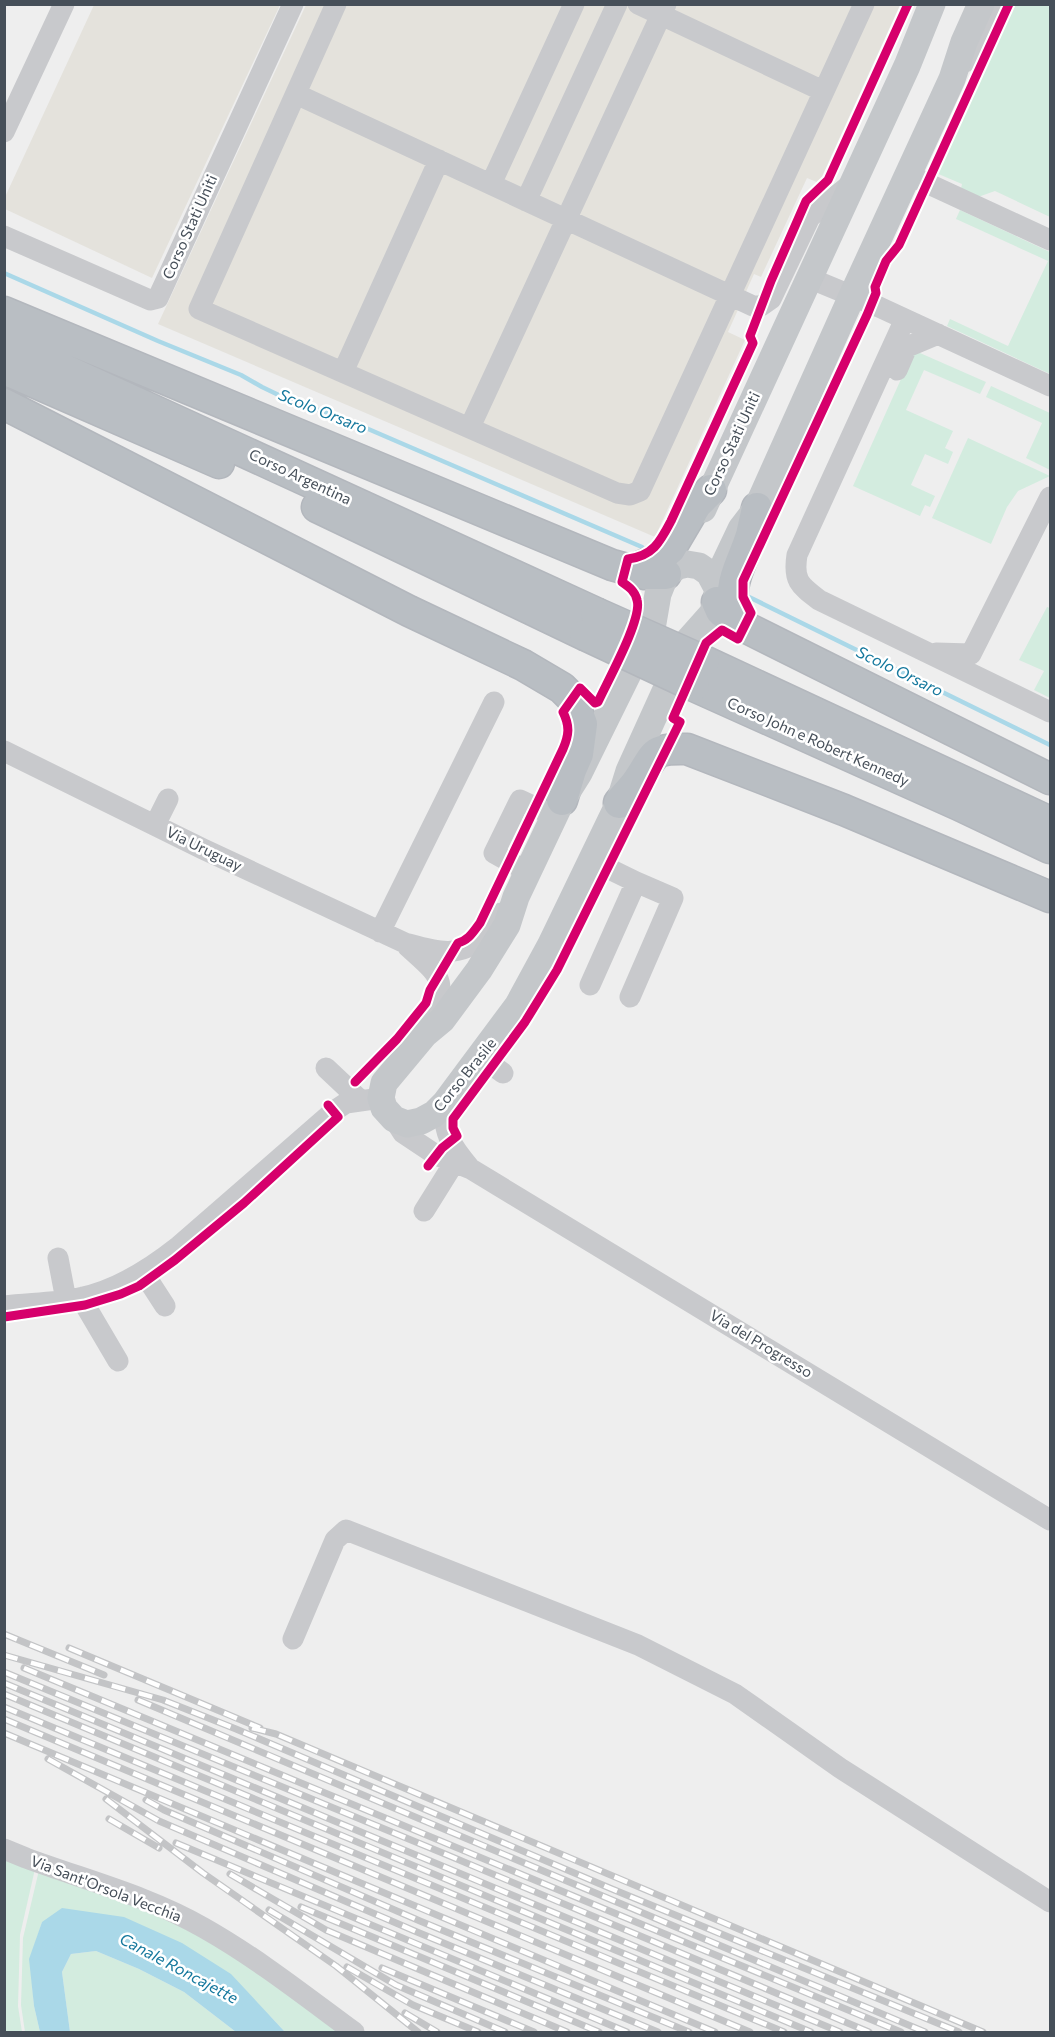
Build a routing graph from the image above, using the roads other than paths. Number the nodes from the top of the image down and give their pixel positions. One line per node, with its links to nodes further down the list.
1 (64, 4): 15 (street)
2 (293, 4): 22 (street, Corso Stati Uniti)
3 (336, 4): 14 (street)
4 (574, 4): 19 (street)
5 (617, 4): 20 (street)
6 (638, 4): 11 (street)
7 (864, 4): 13 (street)
8 (932, 4): 18 (main road, Corso Stati Uniti)
9 (981, 4): 12 (main road)
10 (997, 4): 12 (street)
11 (664, 10): 13 (street); 21 (street)
12 (952, 80): 17 (main road)
13 (823, 91): 25 (street)
14 (296, 94): 16 (street); 32 (street)
15 (4, 132)
16 (440, 160): 19 (street); 32 (street)
17 (907, 174): 23 (street); 26 (main road)
18 (853, 183): 24 (main road, Corso Stati Uniti); 25 (street)
19 (491, 184): 20 (street)
20 (526, 201): 21 (street)
21 (567, 220): 25 (street); 35 (street)
22 (4, 236)
23 (1050, 240)
24 (809, 278): 26 (street); 36 (main road, Corso Stati Uniti)
25 (729, 295): 35 (street)
26 (852, 296): 28 (street); 39 (main road)
27 (4, 312): 40 (highway)
28 (905, 319): 29 (street); 45 (street)
29 (938, 334): 33 (street); 37 (street)
30 (4, 342): 43 (highway, Corso Argentina)
31 (4, 369): 43 (highway, Corso Argentina)
32 (343, 372): 35 (street)
33 (1050, 386)
34 (4, 404): 53 (highway)
35 (470, 427)
36 (711, 489): 40 (highway); 41 (main road, Corso Stati Uniti)
37 (840, 495)
38 (1050, 497): 45 (street)
39 (757, 508): 42 (main road); 44 (highway)
40 (630, 572): 41 (highway)
41 (667, 578): 42 (main road); 53 (main road, Corso Stati Uniti)
42 (717, 595): 44 (highway); 46 (main road)
43 (591, 624): 46 (highway, Corso John e Robert Kennedy, bridge)
44 (739, 624): 50 (highway)
45 (929, 653): 48 (street)
46 (696, 663): 52 (main road, Corso Brasile); 54 (highway, Corso John e Robert Kennedy); 56 (highway, Corso John e Robert Kennedy)
47 (495, 702): 62 (street)
48 (1050, 712)
49 (4, 751): 55 (street, Via Uruguay)
50 (1050, 779)
51 (168, 799): 55 (street)
52 (619, 802): 57 (main road, Corso Brasile); 61 (highway)
53 (558, 808): 58 (main road); 58 (street)
54 (1050, 822)
55 (155, 825): 62 (street, Via Uruguay)
56 (1050, 849)
57 (591, 860): 59 (street); 67 (main road, Corso Brasile)
58 (528, 872): 60 (main road)
59 (636, 882): 64 (street); 65 (street)
60 (516, 897): 63 (street, Via Uruguay); 66 (main road)
61 (1050, 897)
62 (380, 932): 63 (street, Via Uruguay)
63 (405, 943): 66 (street, Via Uruguay)
64 (590, 985)
65 (630, 997)
66 (424, 1035): 71 (main road)
67 (481, 1057): 69 (street); 70 (main road, Corso Brasile)
68 (326, 1068): 71 (street, Via del Progresso)
69 (503, 1073)
70 (446, 1103): 71 (main road, Corso Brasile); 72 (street)
71 (379, 1106): 72 (street, Via del Progresso); 75 (street)
72 (461, 1162): 73 (street); 80 (street, Via del Progresso)
73 (424, 1211)
74 (58, 1258): 76 (street)
75 (143, 1272): 76 (street); 78 (street)
76 (75, 1299): 77 (street); 79 (street)
77 (4, 1306)
78 (165, 1306)
79 (117, 1361)
80 (1050, 1520)
81 (293, 1639): 83 (street)
82 (4, 1849): 84 (street, Via Sant'Orsola Vecchia)
83 (1050, 1902)
84 (354, 2032)

